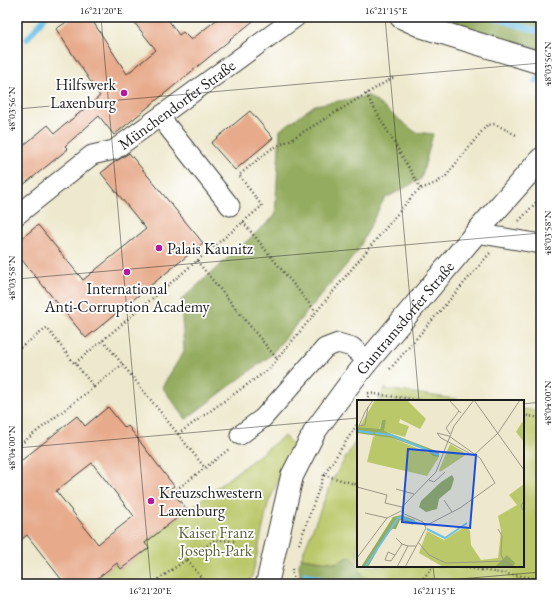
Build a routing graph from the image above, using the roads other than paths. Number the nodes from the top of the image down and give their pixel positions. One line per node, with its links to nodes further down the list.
1 (296, 17): 4 (street, Münchendorfer Straße)
2 (401, 17): 3 (main road)
3 (541, 63)
4 (160, 117): 6 (street); 7 (street, Münchendorfer Straße)
5 (541, 159): 8 (main road, Guntramsdorfer Straße)
6 (230, 206)
7 (17, 215)
8 (476, 233): 9 (street); 10 (main road, Guntramsdorfer Straße)
9 (541, 244)
10 (368, 361): 11 (street); 12 (main road, Guntramsdorfer Straße)
11 (240, 435)
12 (267, 584)

